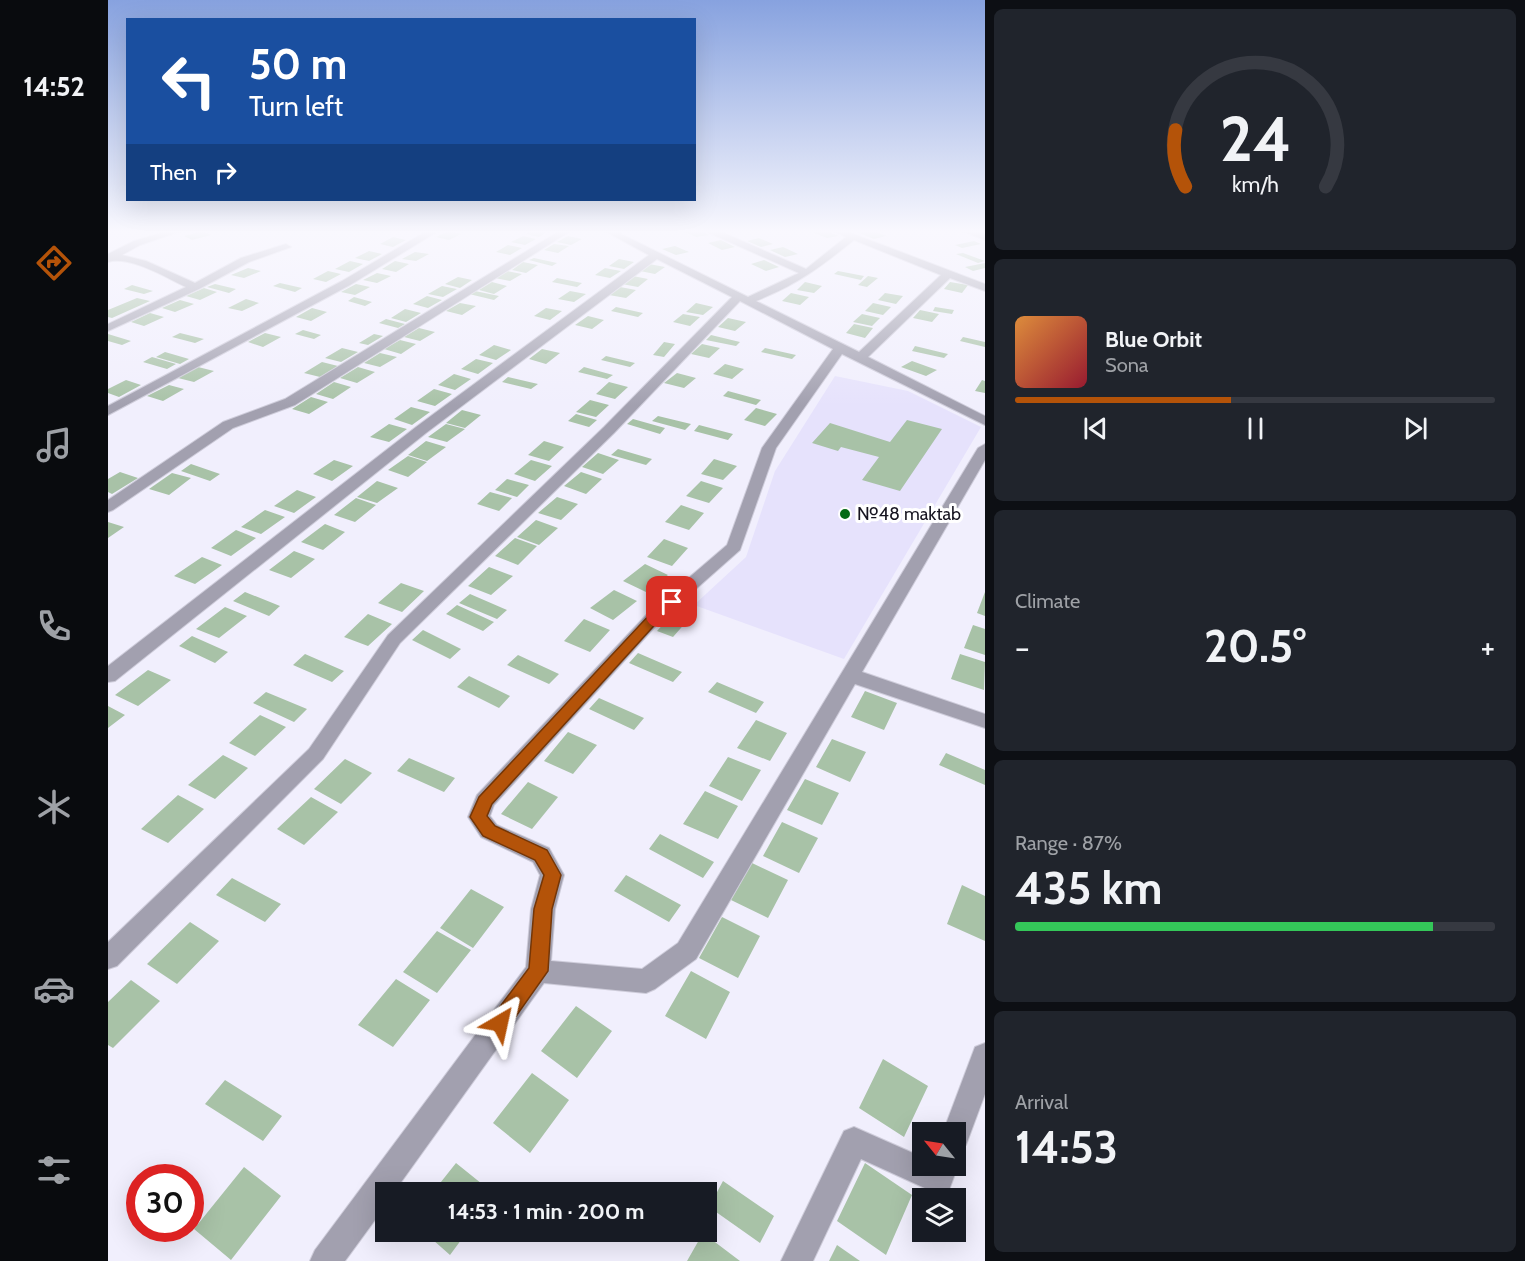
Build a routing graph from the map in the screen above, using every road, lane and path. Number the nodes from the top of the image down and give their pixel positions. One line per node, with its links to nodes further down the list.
1 (191, 289): 9 (street)
2 (335, 289): 12 (street)
3 (472, 289): 15 (street)
4 (610, 289): 17 (street)
5 (724, 289): 8 (street)
6 (774, 289): 8 (street)
7 (932, 289): 11 (street)
8 (742, 298): 10 (street); 19 (street)
9 (108, 327)
10 (841, 347): 11 (street); 20 (street)
11 (861, 357): 13 (street)
12 (108, 411)
13 (985, 422)
14 (985, 448): 16 (street)
15 (108, 507)
16 (850, 675): 18 (street); 20 (street)
17 (108, 676)
18 (985, 720)
19 (108, 958)
20 (538, 971): 24 (street)
21 (985, 1056): 22 (street)
22 (961, 1122)
23 (912, 1167): 25 (street)
24 (326, 1261)
25 (796, 1261)

